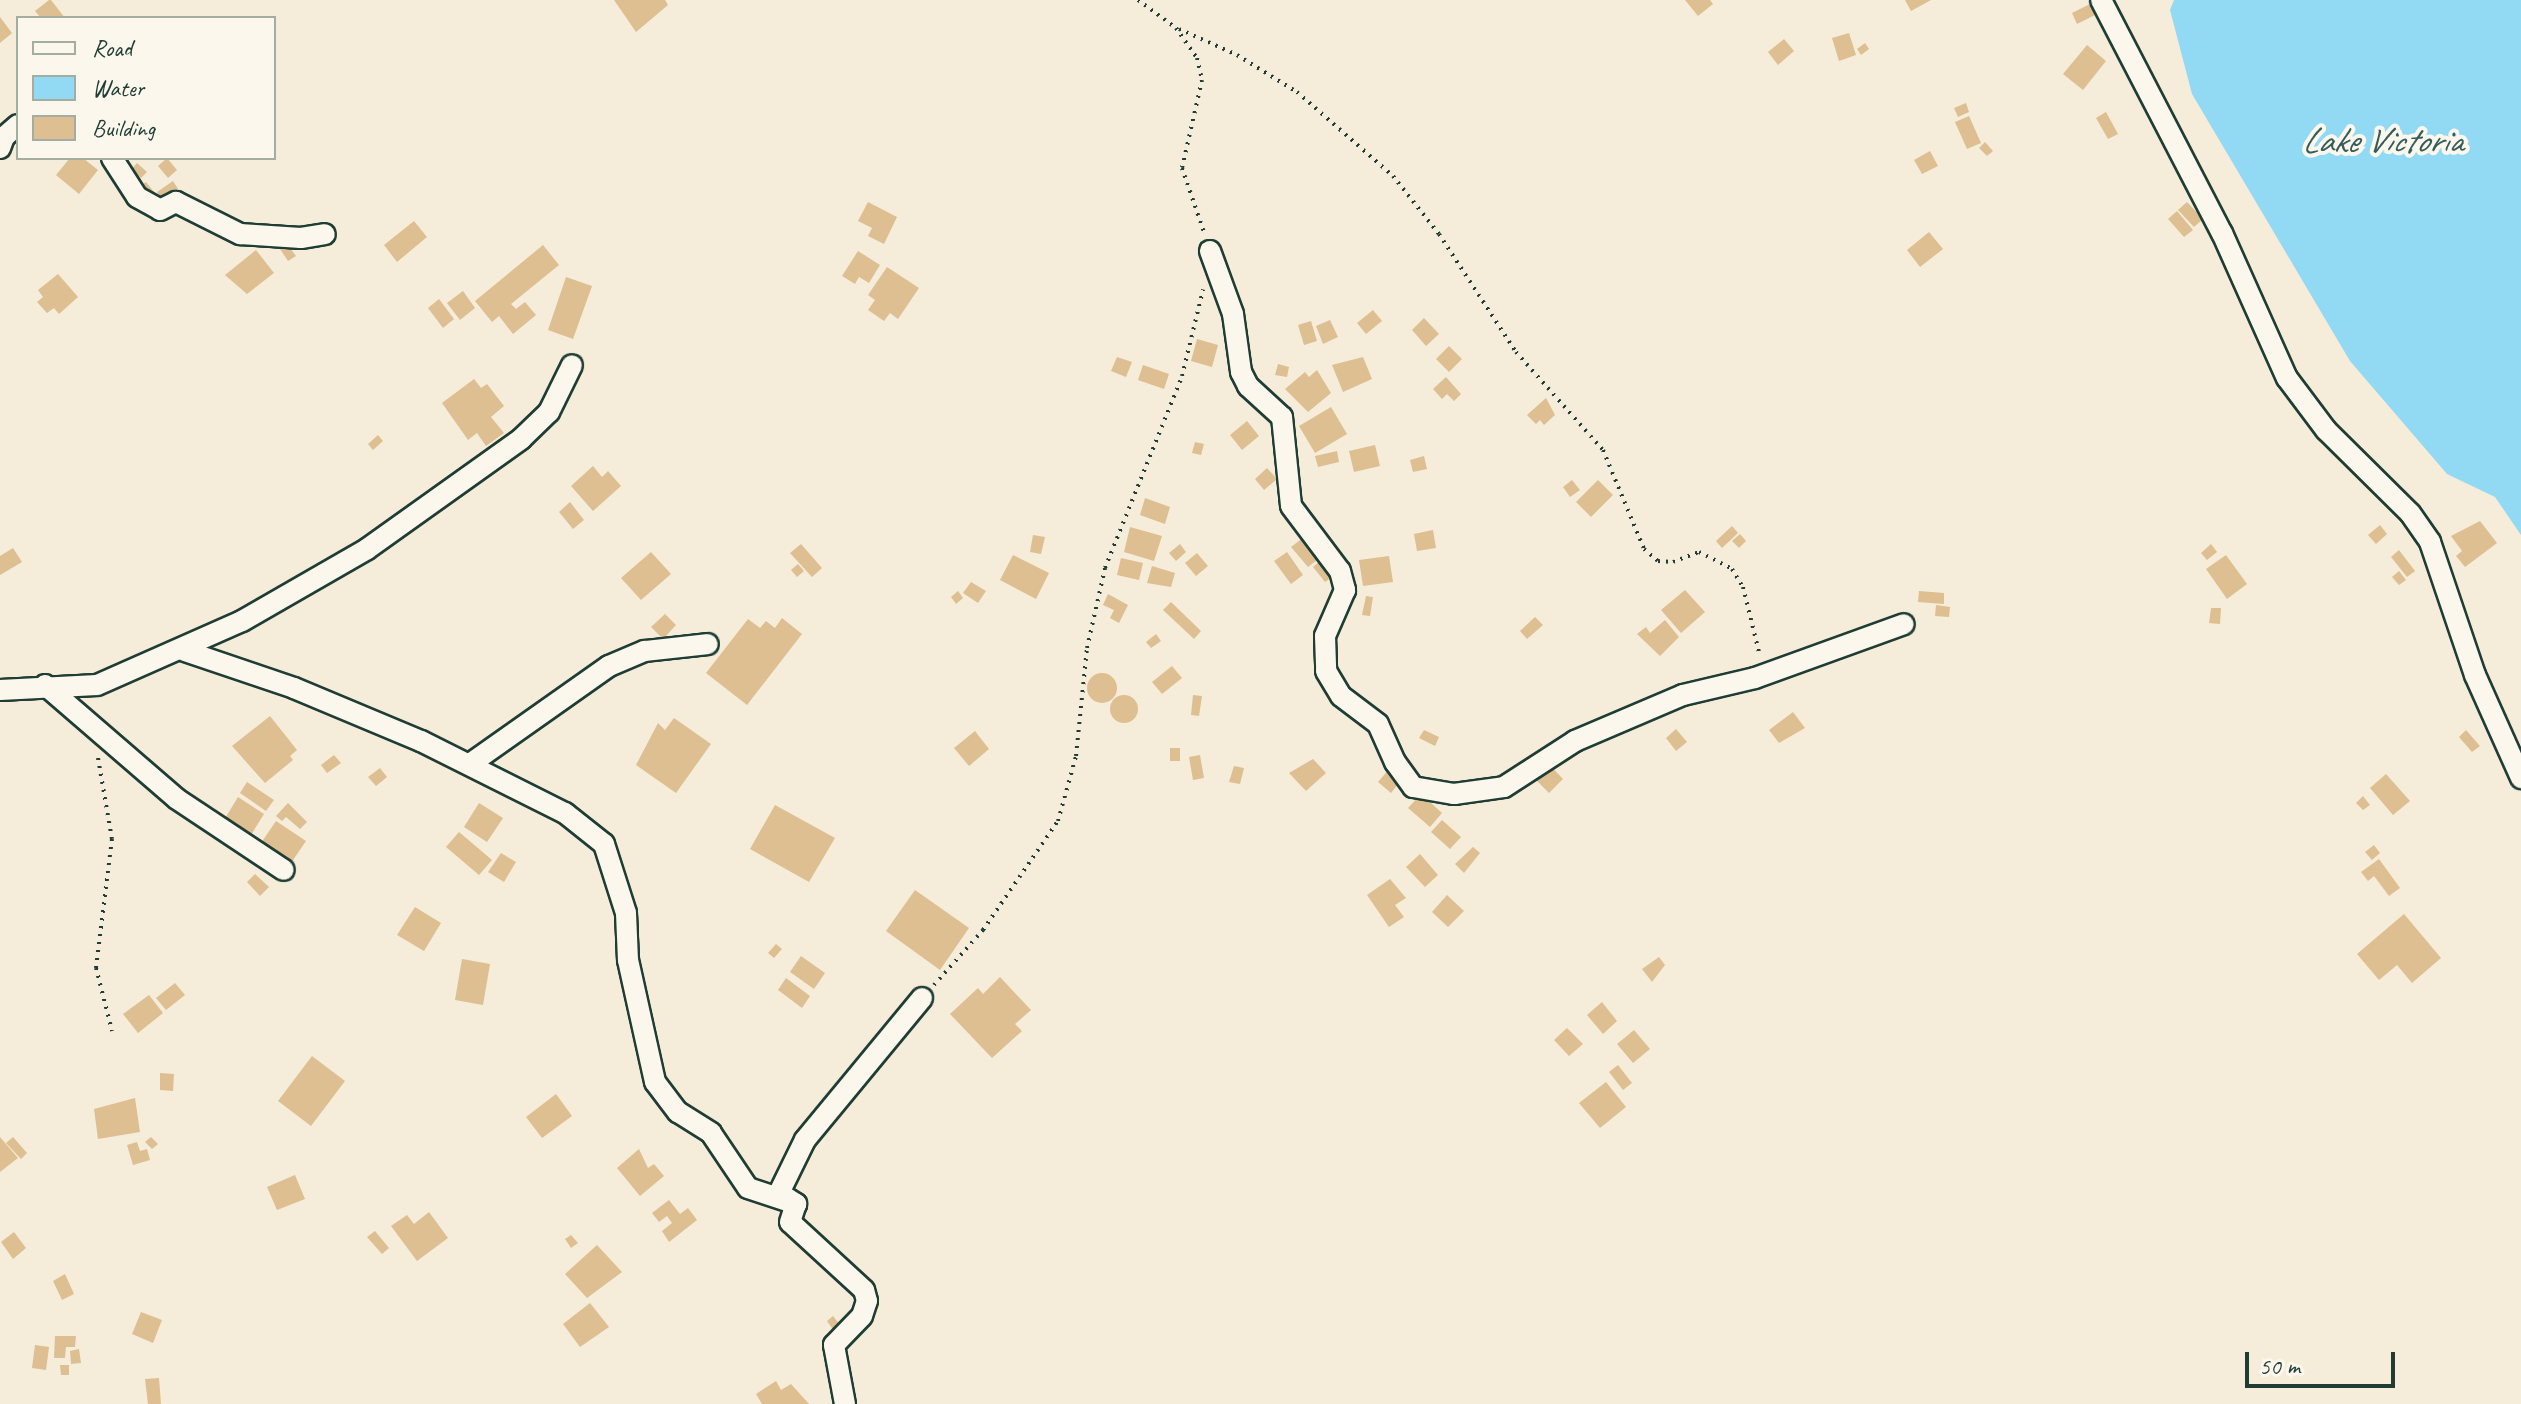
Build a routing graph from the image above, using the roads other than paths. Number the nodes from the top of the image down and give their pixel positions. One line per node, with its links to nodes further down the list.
1 (2101, 0): 14 (street)
2 (16, 127): 3 (street)
3 (0, 148)
4 (113, 160): 5 (street)
5 (325, 234)
6 (1210, 251): 8 (street)
7 (572, 365): 10 (street)
8 (1904, 624)
9 (708, 644): 13 (street)
10 (185, 651): 11 (street); 13 (street)
11 (45, 685): 12 (street); 15 (street)
12 (0, 690)
13 (470, 764): 17 (street)
14 (2521, 778)
15 (284, 870)
16 (922, 998): 17 (street)
17 (796, 1204): 18 (street)
18 (845, 1404)

